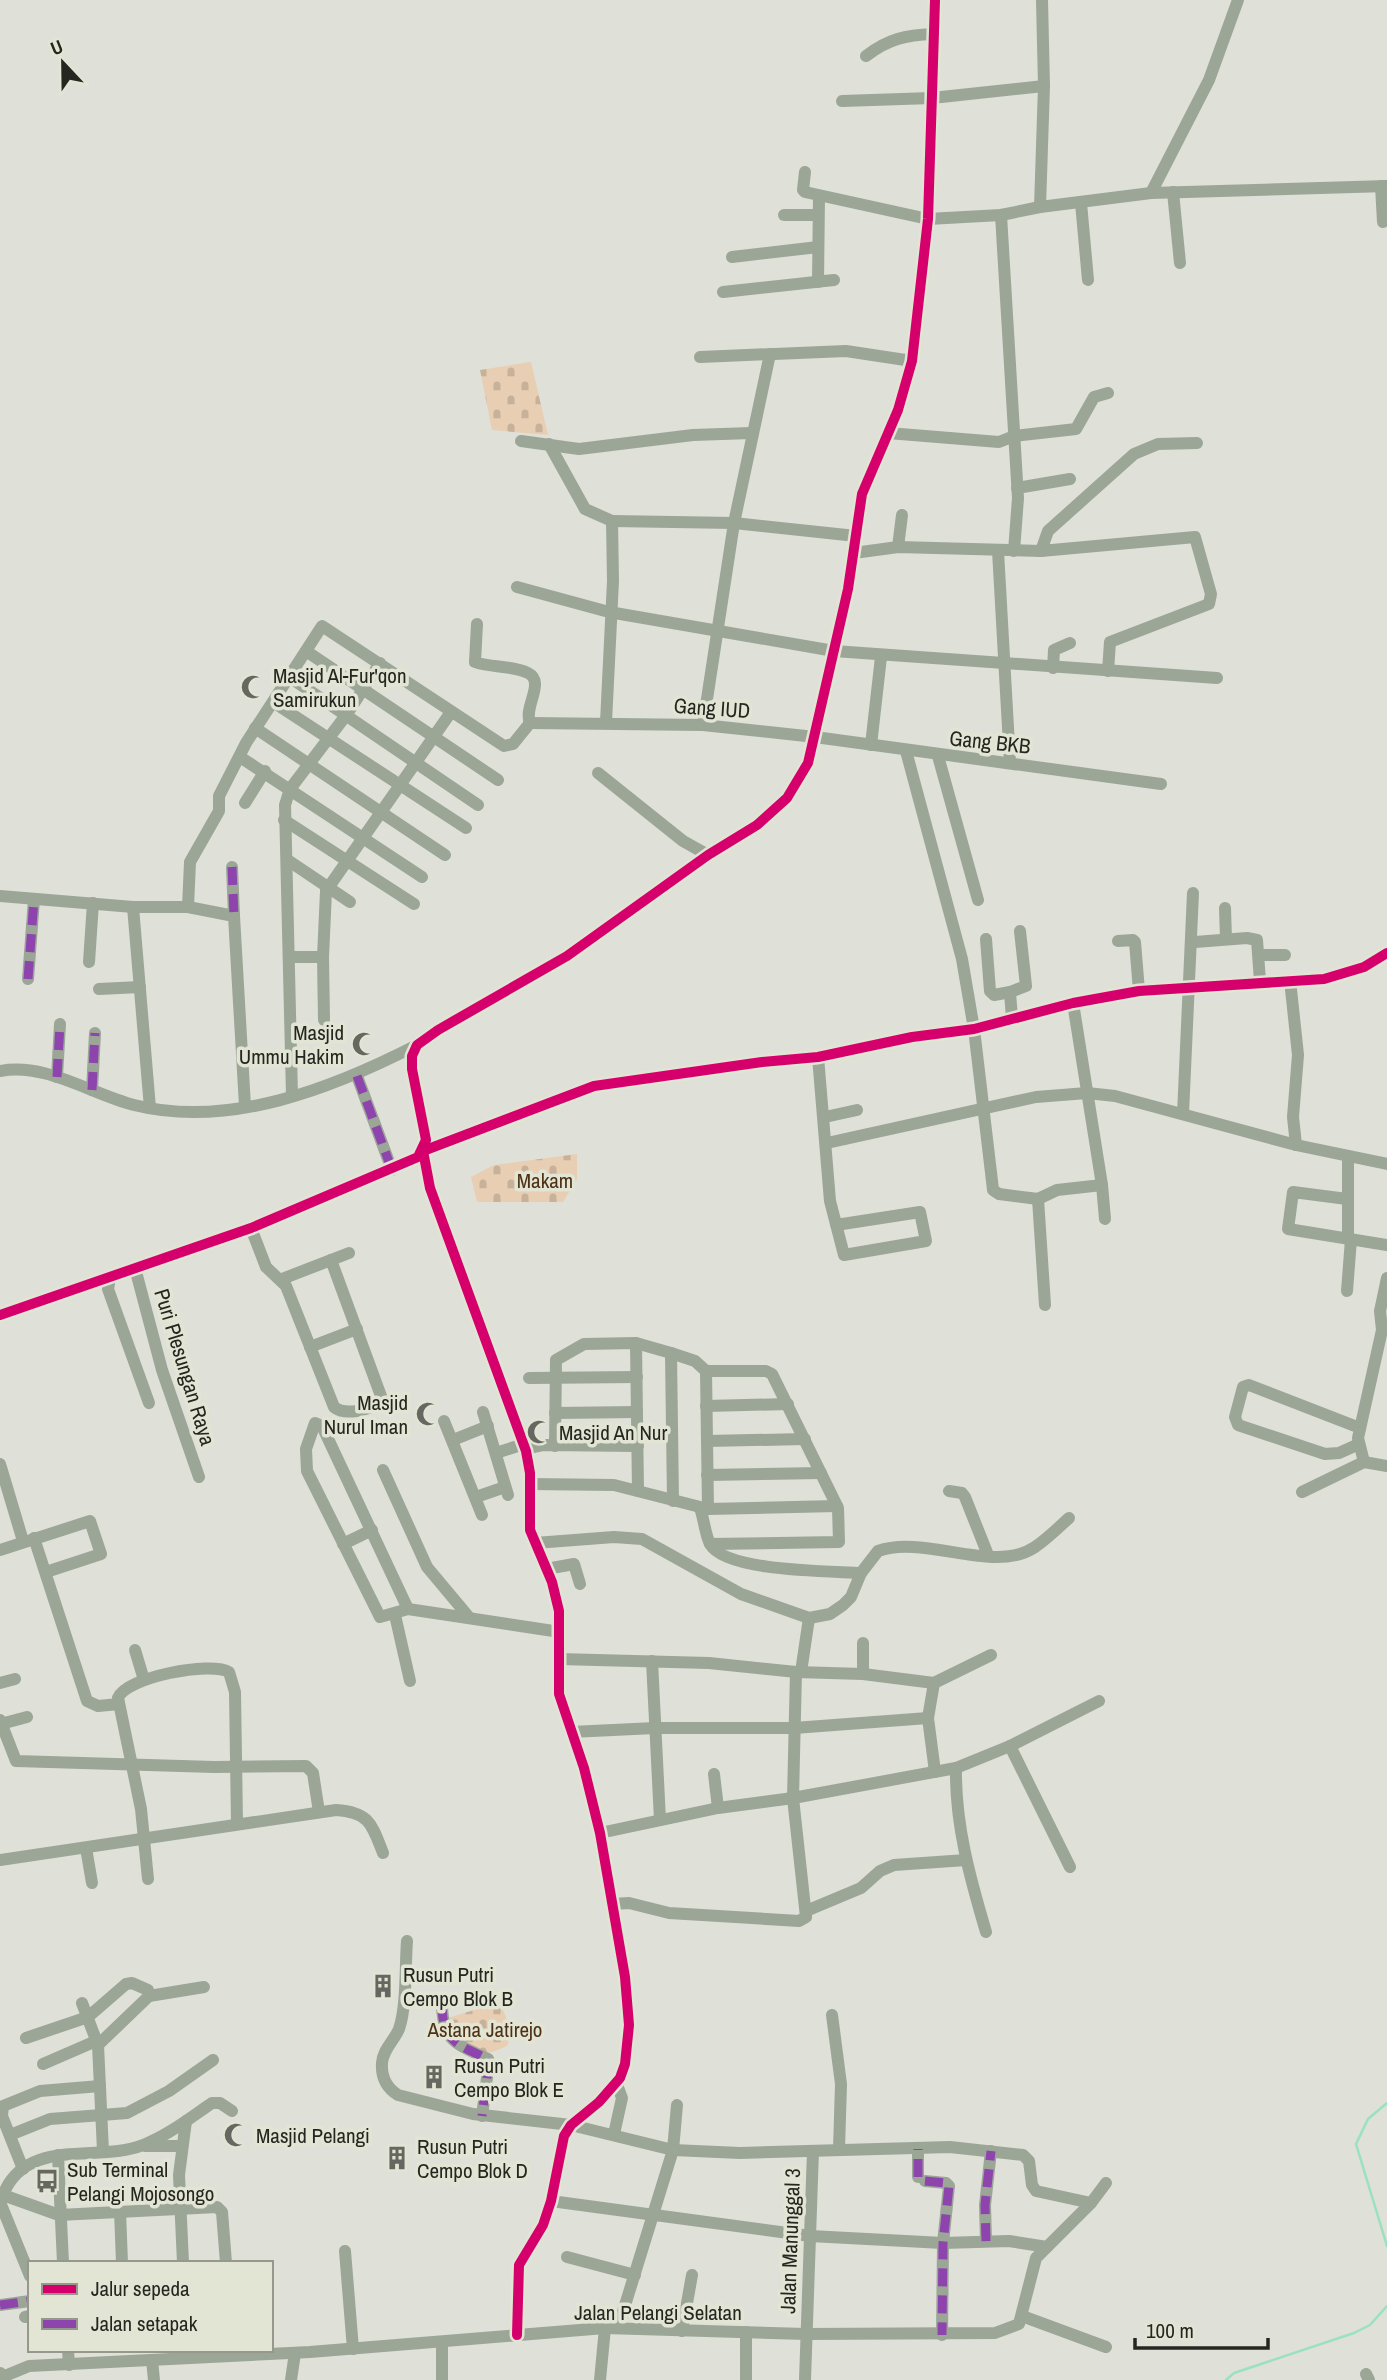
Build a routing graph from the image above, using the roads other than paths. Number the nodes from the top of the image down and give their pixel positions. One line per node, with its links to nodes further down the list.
1 (935, 0): 4 (street)
2 (1042, 0): 6 (street)
3 (1238, 0): 12 (street)
4 (933, 34): 5 (street); 7 (street)
5 (866, 56)
6 (1044, 86): 7 (street); 15 (street)
7 (932, 98): 8 (street); 19 (street)
8 (842, 101)
9 (804, 172): 13 (street)
10 (1384, 186): 11 (street); 20 (street)
11 (1173, 192): 12 (street); 23 (street)
12 (1151, 193): 14 (street)
13 (819, 196): 17 (street); 19 (street)
14 (1081, 203): 15 (street); 25 (street)
15 (1040, 207): 18 (street)
16 (784, 215): 17 (street)
17 (818, 215): 21 (street)
18 (1001, 215): 19 (street); 34 (street)
19 (928, 219): 30 (street)
20 (1383, 222)
21 (818, 247): 22 (street); 26 (street)
22 (732, 257)
23 (1180, 263)
24 (834, 280): 26 (street)
25 (1088, 280)
26 (818, 282): 27 (street)
27 (723, 292)
28 (770, 354): 29 (street); 30 (street); 32 (street)
29 (700, 357)
30 (912, 361): 33 (street)
31 (1108, 393): 34 (street)
32 (751, 433): 37 (street); 42 (street)
33 (888, 433): 34 (street); 43 (street)
34 (1014, 436): 39 (street)
35 (521, 441): 37 (street)
36 (1197, 443): 47 (street)
37 (549, 444): 41 (street)
38 (1070, 479): 39 (street)
39 (1017, 488): 46 (street)
40 (902, 515): 44 (street)
41 (612, 521): 42 (street); 50 (street)
42 (734, 523): 43 (street); 52 (street)
43 (856, 536): 48 (street)
44 (898, 547): 45 (street); 48 (street)
45 (998, 551): 46 (street); 58 (street)
46 (1014, 551): 47 (street)
47 (1041, 551): 60 (street)
48 (854, 553): 55 (street)
49 (517, 587): 50 (street)
50 (609, 612): 52 (street); 67 (street)
51 (477, 624): 68 (street)
52 (717, 629): 55 (street); 69 (street)
53 (1070, 643): 59 (street)
54 (306, 651): 57 (street); 61 (street); 63 (street)
55 (834, 651): 56 (street); 73 (street)
56 (881, 657): 58 (street); 74 (street)
57 (380, 663): 63 (street); 65 (street)
58 (1003, 664): 59 (street); 79 (street)
59 (1053, 668): 60 (street)
60 (1108, 671): 62 (street)
61 (288, 676): 64 (street); 66 (street)
62 (1217, 678)
63 (365, 689): 66 (street); 71 (street)
64 (273, 702): 70 (street); 72 (street)
65 (451, 712): 68 (street); 71 (street)
66 (347, 714): 72 (street); 78 (street)
67 (606, 722): 68 (street, Gang IUD); 69 (street, Gang IUD)
68 (530, 723)
69 (703, 725): 73 (street, Gang IUD)
70 (255, 728): 77 (street); 80 (street)
71 (435, 736): 78 (street); 83 (street)
72 (330, 737): 80 (street); 85 (street)
73 (815, 737): 74 (street, Gang BKB); 94 (street)
74 (871, 745): 75 (street, Gang BKB)
75 (906, 751): 76 (street, Gang BKB); 134 (street)
76 (938, 756): 79 (street, Gang BKB); 103 (street)
77 (240, 757): 81 (street); 107 (street)
78 (417, 762): 85 (street); 88 (street)
79 (1010, 763): 84 (street, Gang BKB)
80 (310, 764): 86 (street); 89 (street)
81 (265, 771): 86 (street); 87 (street)
82 (598, 773): 94 (street)
83 (498, 780)
84 (1161, 784)
85 (400, 787): 89 (street); 91 (street)
86 (290, 789): 90 (street); 92 (street)
87 (245, 803)
88 (478, 806)
89 (381, 813): 92 (street); 93 (street)
90 (284, 820): 95 (street); 96 (street)
91 (466, 828)
92 (365, 837): 96 (street); 98 (street)
93 (445, 855)
94 (708, 855): 136 (street)
95 (289, 860): 99 (street); 119 (street)
96 (347, 861): 99 (street); 106 (street)
97 (232, 867): 110 (street)
98 (422, 877)
99 (328, 887): 104 (street); 120 (street)
100 (1193, 893): 126 (street)
101 (0, 896): 102 (street)
102 (34, 899): 105 (street); 122 (street)
103 (978, 900)
104 (350, 902)
105 (93, 903): 108 (street); 121 (street)
106 (414, 904)
107 (188, 906): 108 (street); 110 (street)
108 (133, 907): 125 (street)
109 (1225, 908): 113 (street)
110 (234, 916): 144 (street)
111 (1020, 931): 129 (street)
112 (986, 939): 129 (street)
113 (1226, 939): 115 (street); 117 (street)
114 (1118, 941): 128 (street)
115 (1195, 942)
116 (1387, 953): 123 (street)
117 (1260, 955): 118 (street); 124 (street)
118 (1285, 955)
119 (290, 957): 120 (street); 143 (street)
120 (323, 957): 132 (street)
121 (89, 962)
122 (27, 979)
123 (1290, 980): 124 (street); 151 (street)
124 (1260, 981): 126 (street)
125 (140, 987): 127 (street); 145 (street)
126 (1189, 987): 128 (street); 148 (street)
127 (99, 989)
128 (1139, 991): 130 (street)
129 (1010, 992): 131 (street)
130 (1073, 1003): 131 (street); 142 (street)
131 (1012, 1018): 134 (street)
132 (324, 1020)
133 (60, 1024): 140 (street)
134 (974, 1029): 137 (street); 146 (street)
135 (95, 1033): 141 (street)
136 (417, 1045): 139 (street); 152 (street)
137 (818, 1057): 149 (street); 152 (street)
138 (0, 1071): 140 (street)
139 (357, 1076): 143 (street); 155 (street)
140 (57, 1077): 141 (street)
141 (92, 1090): 145 (street)
142 (1087, 1093): 146 (street); 148 (street); 156 (street)
143 (292, 1096): 144 (street)
144 (245, 1107): 145 (street)
145 (150, 1108)
146 (983, 1109): 150 (street); 157 (street)
147 (857, 1110): 149 (street)
148 (1184, 1114): 151 (street)
149 (825, 1117): 150 (street)
150 (827, 1143): 160 (street)
151 (1296, 1145): 153 (street)
152 (423, 1152): 155 (street); 197 (street)
153 (1348, 1157): 154 (street); 158 (street)
154 (1387, 1164)
155 (392, 1170): 161 (street)
156 (1102, 1185): 157 (street); 159 (street)
157 (1038, 1199): 171 (street)
158 (1347, 1199): 162 (street); 162 (street)
159 (1105, 1219)
160 (836, 1225): 160 (street)
161 (251, 1228): 166 (street); 169 (street)
162 (1349, 1239): 163 (street); 170 (street)
163 (1387, 1245)
164 (349, 1253): 165 (street)
165 (331, 1260): 169 (street); 173 (street)
166 (135, 1268): 167 (street); 205 (street, Puri Plesungan Raya)
167 (110, 1278): 172 (street); 182 (street)
168 (1387, 1278): 174 (street)
169 (282, 1279): 176 (street)
170 (1347, 1291)
171 (1045, 1305)
172 (0, 1315)
173 (357, 1329): 176 (street); 176 (street)
174 (1384, 1330): 190 (street)
175 (636, 1343): 177 (street); 179 (street); 181 (street)
176 (310, 1347)
177 (671, 1353): 178 (street); 211 (street)
178 (706, 1371): 183 (street); 184 (street)
179 (637, 1377): 181 (street); 186 (street)
180 (529, 1378): 181 (street)
181 (554, 1378): 187 (street)
182 (149, 1404)
183 (788, 1405): 184 (street); 191 (street)
184 (706, 1406): 193 (street)
185 (483, 1412): 189 (street)
186 (637, 1412): 187 (street); 196 (street)
187 (555, 1413): 195 (street)
188 (444, 1421): 192 (street)
189 (488, 1426): 192 (street); 198 (street)
190 (1360, 1428): 194 (street); 194 (street)
191 (805, 1439): 193 (street); 203 (street)
192 (453, 1440): 210 (street)
193 (707, 1441): 204 (street)
194 (1359, 1444): 199 (street)
195 (555, 1446): 196 (street); 197 (street)
196 (638, 1446): 207 (street)
197 (525, 1448): 198 (street); 206 (street)
198 (497, 1456): 210 (street)
199 (1364, 1462): 201 (street); 209 (street)
200 (0, 1464): 217 (street)
201 (1387, 1466)
202 (383, 1470): 229 (street)
203 (821, 1473): 204 (street); 212 (street)
204 (707, 1475): 213 (street)
205 (199, 1477)
206 (530, 1484): 207 (street); 219 (street)
207 (638, 1491): 211 (street)
208 (949, 1491): 222 (street)
209 (1302, 1492)
210 (476, 1497): 214 (street)
211 (673, 1501): 213 (street)
212 (837, 1506): 213 (street); 220 (street)
213 (704, 1508): 220 (street)
214 (482, 1515)
215 (1069, 1518): 222 (street)
216 (372, 1530): 218 (street); 218 (street); 227 (street)
217 (29, 1539): 221 (street); 224 (street); 224 (street)
218 (343, 1544): 228 (street)
219 (535, 1544): 223 (street); 230 (street)
220 (710, 1544): 225 (street)
221 (0, 1550)
222 (988, 1555): 225 (street)
223 (546, 1569): 226 (street); 231 (street)
224 (46, 1572): 245 (street)
225 (861, 1573): 230 (street)
226 (580, 1584)
227 (408, 1609): 228 (street); 229 (street)
228 (395, 1615): 241 (street)
229 (468, 1616): 231 (street)
230 (809, 1618): 237 (street)
231 (560, 1632): 235 (street)
232 (863, 1643): 238 (street)
233 (135, 1650): 240 (street)
234 (991, 1655): 243 (street)
235 (559, 1660): 236 (street); 251 (street)
236 (652, 1661): 237 (street); 249 (street)
237 (799, 1672): 238 (street); 250 (street)
238 (863, 1674): 243 (street)
239 (15, 1679): 242 (street)
240 (144, 1680): 245 (street); 254 (street)
241 (410, 1681)
242 (0, 1683)
243 (934, 1683): 247 (street)
244 (1099, 1701): 252 (street)
245 (119, 1704): 253 (street)
246 (27, 1717): 248 (street)
247 (928, 1718): 250 (street); 256 (street)
248 (1, 1722): 253 (street)
249 (655, 1728): 250 (street); 251 (street); 261 (street)
250 (794, 1728): 258 (street)
251 (572, 1732): 263 (street)
252 (1010, 1746): 255 (street); 269 (street)
253 (132, 1765): 254 (street); 264 (street)
254 (235, 1767): 260 (street); 262 (street)
255 (956, 1768): 256 (street); 268 (street)
256 (935, 1772): 258 (street)
257 (714, 1774): 259 (street)
258 (793, 1798): 259 (street); 273 (street)
259 (718, 1808): 261 (street)
260 (319, 1812): 262 (street); 266 (street)
261 (660, 1820): 263 (street)
262 (237, 1823): 264 (street)
263 (600, 1833): 272 (street)
264 (145, 1840): 265 (street); 270 (street)
265 (86, 1848): 267 (street); 271 (street)
266 (383, 1853)
267 (0, 1860)
268 (966, 1860): 273 (street); 274 (street)
269 (1070, 1867)
270 (148, 1879)
271 (92, 1883)
272 (613, 1904): 273 (street); 286 (street)
273 (806, 1911)
274 (986, 1932)
275 (407, 1941): 291 (street)
276 (204, 1987): 277 (street)
277 (149, 1996): 281 (street); 283 (street)
278 (82, 2003): 281 (street)
279 (442, 2003): 291 (street)
280 (832, 2015): 298 (street)
281 (88, 2018): 282 (street); 283 (street)
282 (26, 2038)
283 (97, 2043): 285 (street); 287 (street)
284 (213, 2060): 290 (street)
285 (43, 2064)
286 (616, 2082): 293 (street); 294 (street)
287 (100, 2085): 290 (street); 295 (street)
288 (677, 2105): 300 (street)
289 (232, 2111): 292 (street)
290 (102, 2115): 295 (street); 301 (street)
291 (482, 2116): 293 (street)
292 (186, 2121): 296 (street); 297 (street)
293 (571, 2125): 294 (street); 308 (street)
294 (614, 2134): 300 (street)
295 (10, 2135): 305 (street)
296 (142, 2146): 297 (street); 301 (street)
297 (182, 2146): 310 (street)
298 (839, 2148): 299 (street); 302 (street)
299 (918, 2149): 303 (street); 316 (street)
300 (673, 2150): 302 (street); 313 (street)
301 (103, 2151): 304 (street)
302 (813, 2151): 314 (street, Jalan Manunggal 3)
303 (991, 2151): 309 (street); 315 (street)
304 (58, 2155): 305 (street); 312 (street)
305 (23, 2169): 307 (street)
306 (1106, 2183): 309 (street)
307 (1, 2198): 312 (street); 324 (street)
308 (551, 2201): 313 (street); 334 (street)
309 (1091, 2203): 317 (street)
310 (181, 2207): 311 (street); 322 (street); 323 (street)
311 (120, 2211): 312 (street); 321 (street)
312 (59, 2215): 320 (street)
313 (654, 2215): 314 (street); 325 (street)
314 (810, 2236): 316 (street); 333 (street, Jalan Manunggal 3)
315 (986, 2241): 316 (street); 317 (street)
316 (943, 2243): 335 (street)
317 (1046, 2247): 329 (street)
318 (345, 2251): 338 (street)
319 (567, 2257): 325 (street)
320 (63, 2261)
321 (122, 2261)
322 (183, 2261)
323 (226, 2261)
324 (28, 2271)
325 (635, 2275): 330 (street)
326 (692, 2275): 331 (street)
327 (28, 2301): 328 (street)
328 (0, 2305)
329 (1022, 2316): 335 (street, Jalan Pelangi Selatan); 337 (street)
330 (612, 2328): 331 (street, Jalan Pelangi Selatan); 334 (street, Jalan Pelangi Selatan); 349 (street)
331 (682, 2331): 332 (street, Jalan Pelangi Selatan)
332 (746, 2332): 333 (street, Jalan Pelangi Selatan); 350 (street)
333 (806, 2334): 335 (street, Jalan Pelangi Selatan); 351 (street, Jalan Manunggal 3)
334 (517, 2335): 336 (street, Jalan Pelangi Selatan)
335 (942, 2335)
336 (442, 2342): 338 (street, Jalan Pelangi Selatan); 348 (street)
337 (1106, 2347)
338 (354, 2349): 340 (street, Jalan Pelangi Selatan)
339 (68, 2352): 344 (street)
340 (295, 2353): 341 (street, Jalan Pelangi Selatan); 347 (street)
341 (187, 2354): 343 (street, Jalan Pelangi Selatan)
342 (127, 2356): 343 (street, Jalan Pelangi Selatan); 344 (street, Jalan Pelangi Selatan)
343 (152, 2360): 346 (street)
344 (69, 2365): 345 (street, Jalan Pelangi Selatan)
345 (1, 2378)
346 (154, 2380)
347 (290, 2380)
348 (442, 2380)
349 (600, 2380)
350 (746, 2380)
351 (805, 2380)

